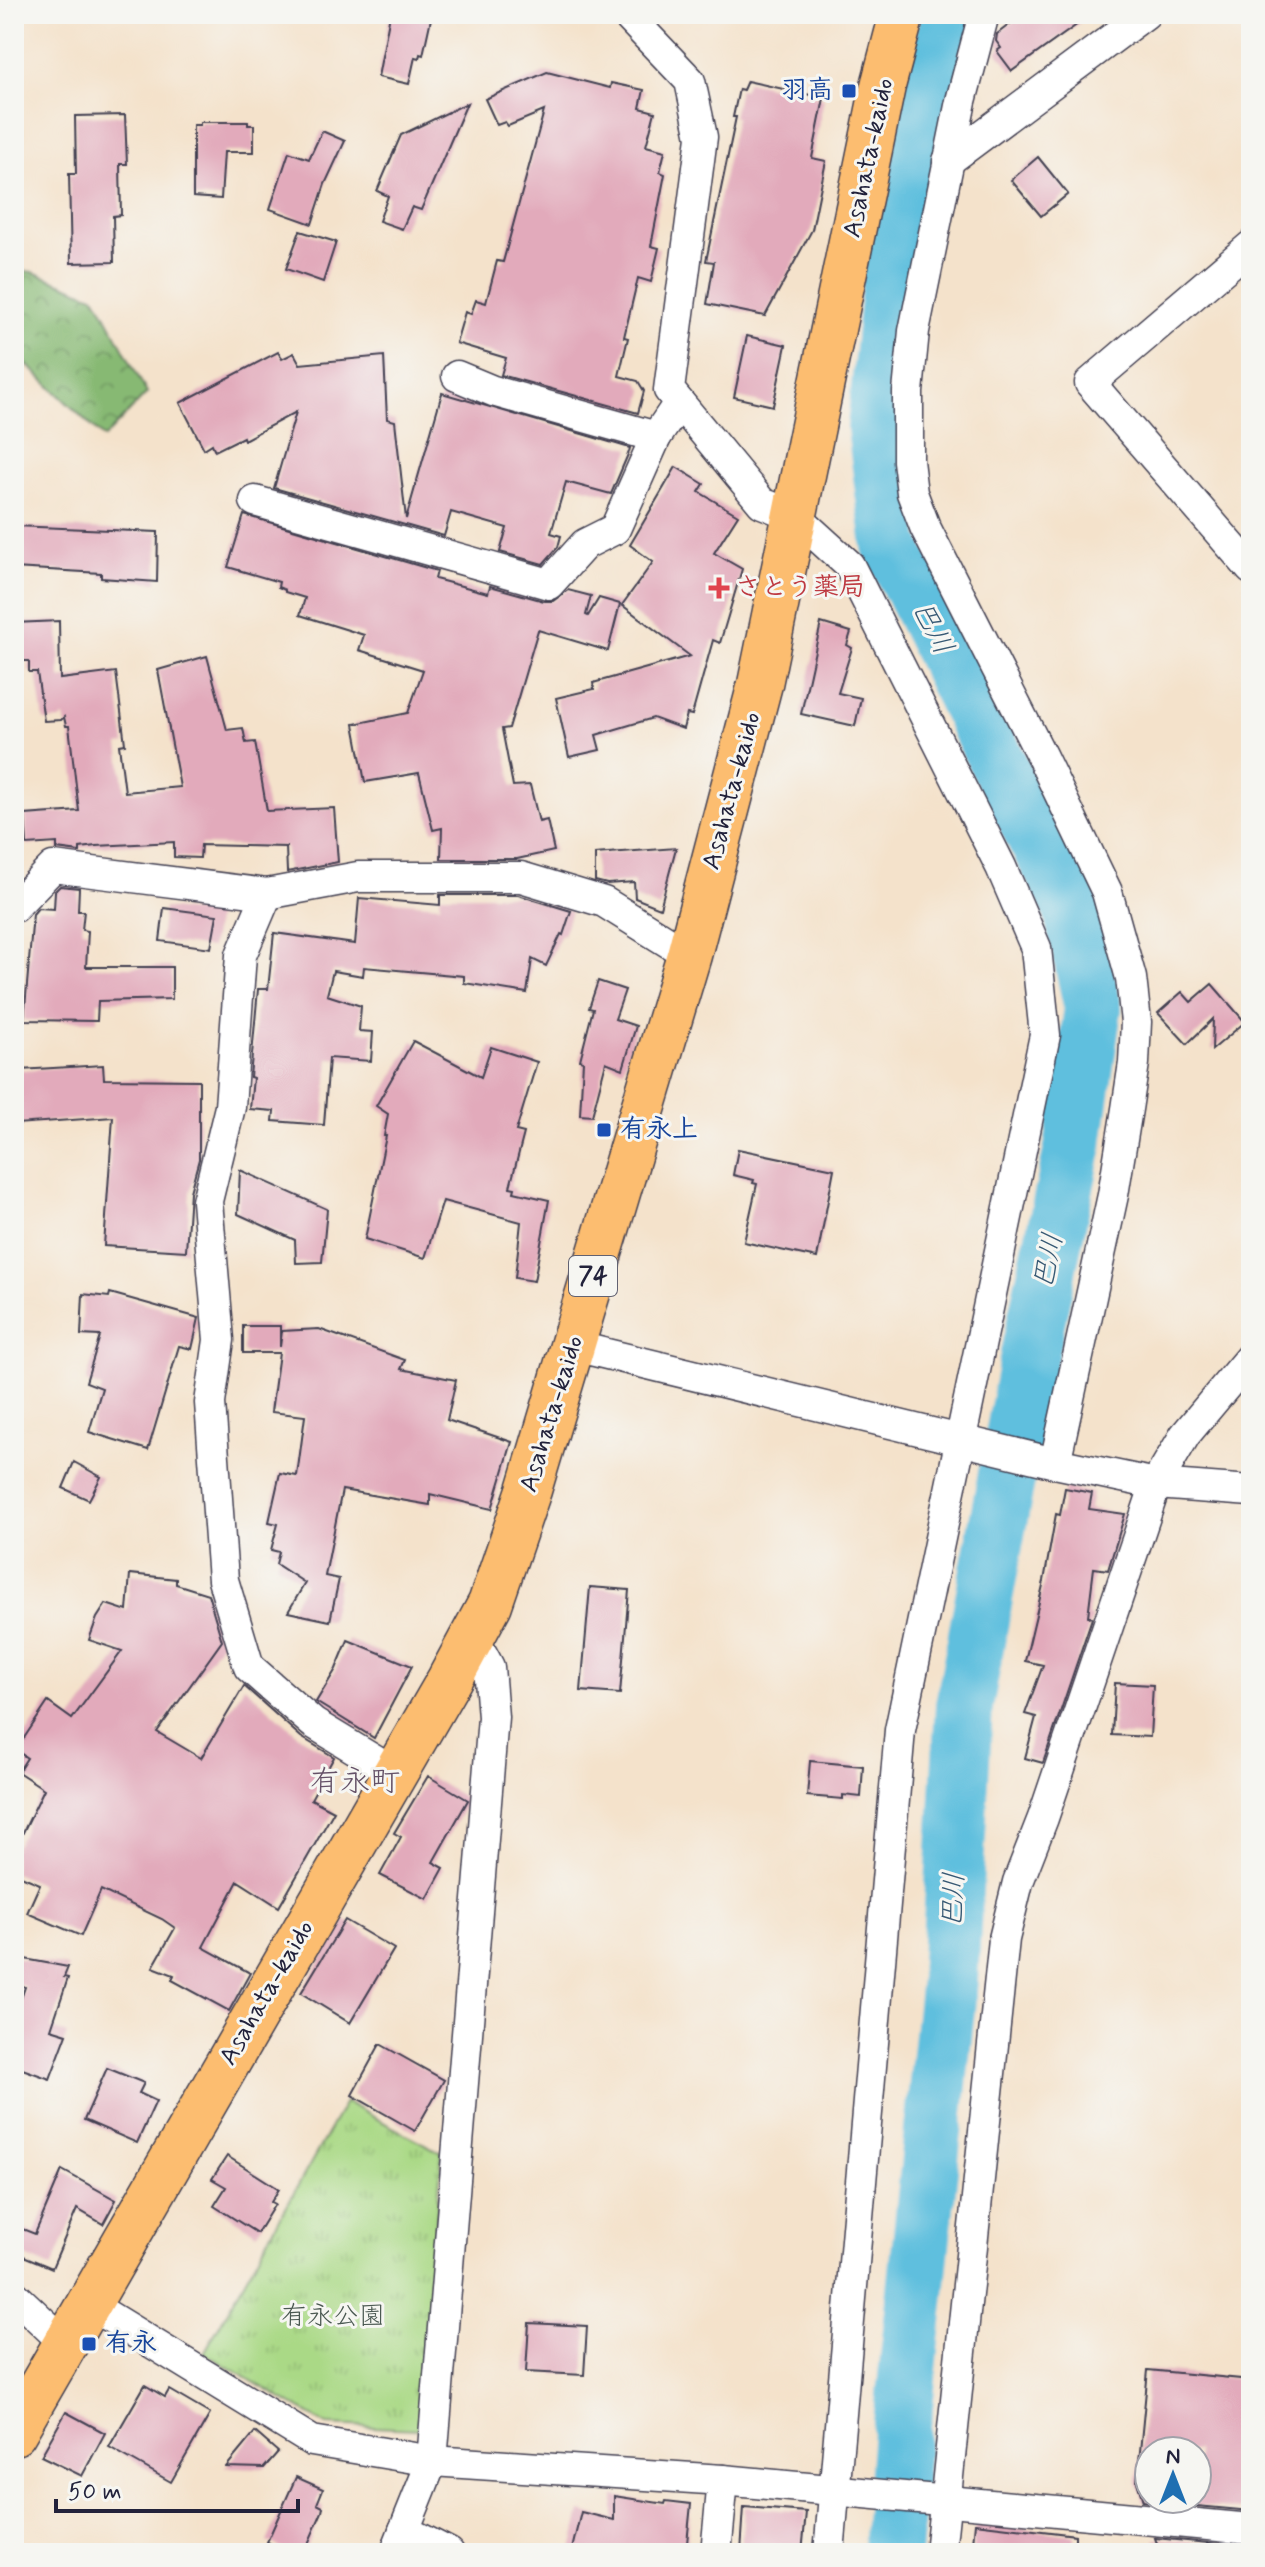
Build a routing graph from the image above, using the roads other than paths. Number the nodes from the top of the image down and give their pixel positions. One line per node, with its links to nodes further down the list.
1 (626, 14): 8 (street)
2 (902, 14): 11 (main road, Asahata-kaido / 74)
3 (984, 14): 5 (street)
4 (1145, 14): 5 (street)
5 (948, 161): 19 (street)
6 (1251, 246): 12 (street)
7 (457, 376): 9 (street)
8 (679, 403): 9 (street); 11 (street)
9 (656, 437): 10 (street)
10 (255, 501)
11 (795, 516): 15 (main road, Asahata-kaido / 74); 18 (street)
12 (1251, 569)
13 (267, 894): 14 (street); 15 (street); 23 (street)
14 (14, 907)
15 (689, 955): 16 (main road, Asahata-kaido / 74)
16 (574, 1346): 18 (street); 22 (main road, Asahata-kaido / 74)
17 (1251, 1356): 20 (street)
18 (959, 1438): 19 (street); 30 (street)
19 (1055, 1463): 20 (street)
20 (1156, 1484): 21 (street); 31 (street)
21 (1251, 1491)
22 (473, 1637): 23 (main road, Asahata-kaido / 74); 28 (street)
23 (395, 1773): 25 (main road, Asahata-kaido / 74)
24 (14, 2295): 26 (street)
25 (87, 2303): 26 (main road, Asahata-kaido / 74); 28 (street)
26 (65, 2343): 27 (main road, Asahata-kaido / 74)
27 (14, 2433)
28 (432, 2461): 29 (street); 33 (street)
29 (723, 2480): 30 (street); 35 (street)
30 (833, 2492): 31 (street); 36 (street)
31 (944, 2501): 32 (street); 37 (street)
32 (1251, 2529)
33 (400, 2542): 34 (street)
34 (449, 2553)
35 (716, 2553)
36 (829, 2553)
37 (940, 2553)

